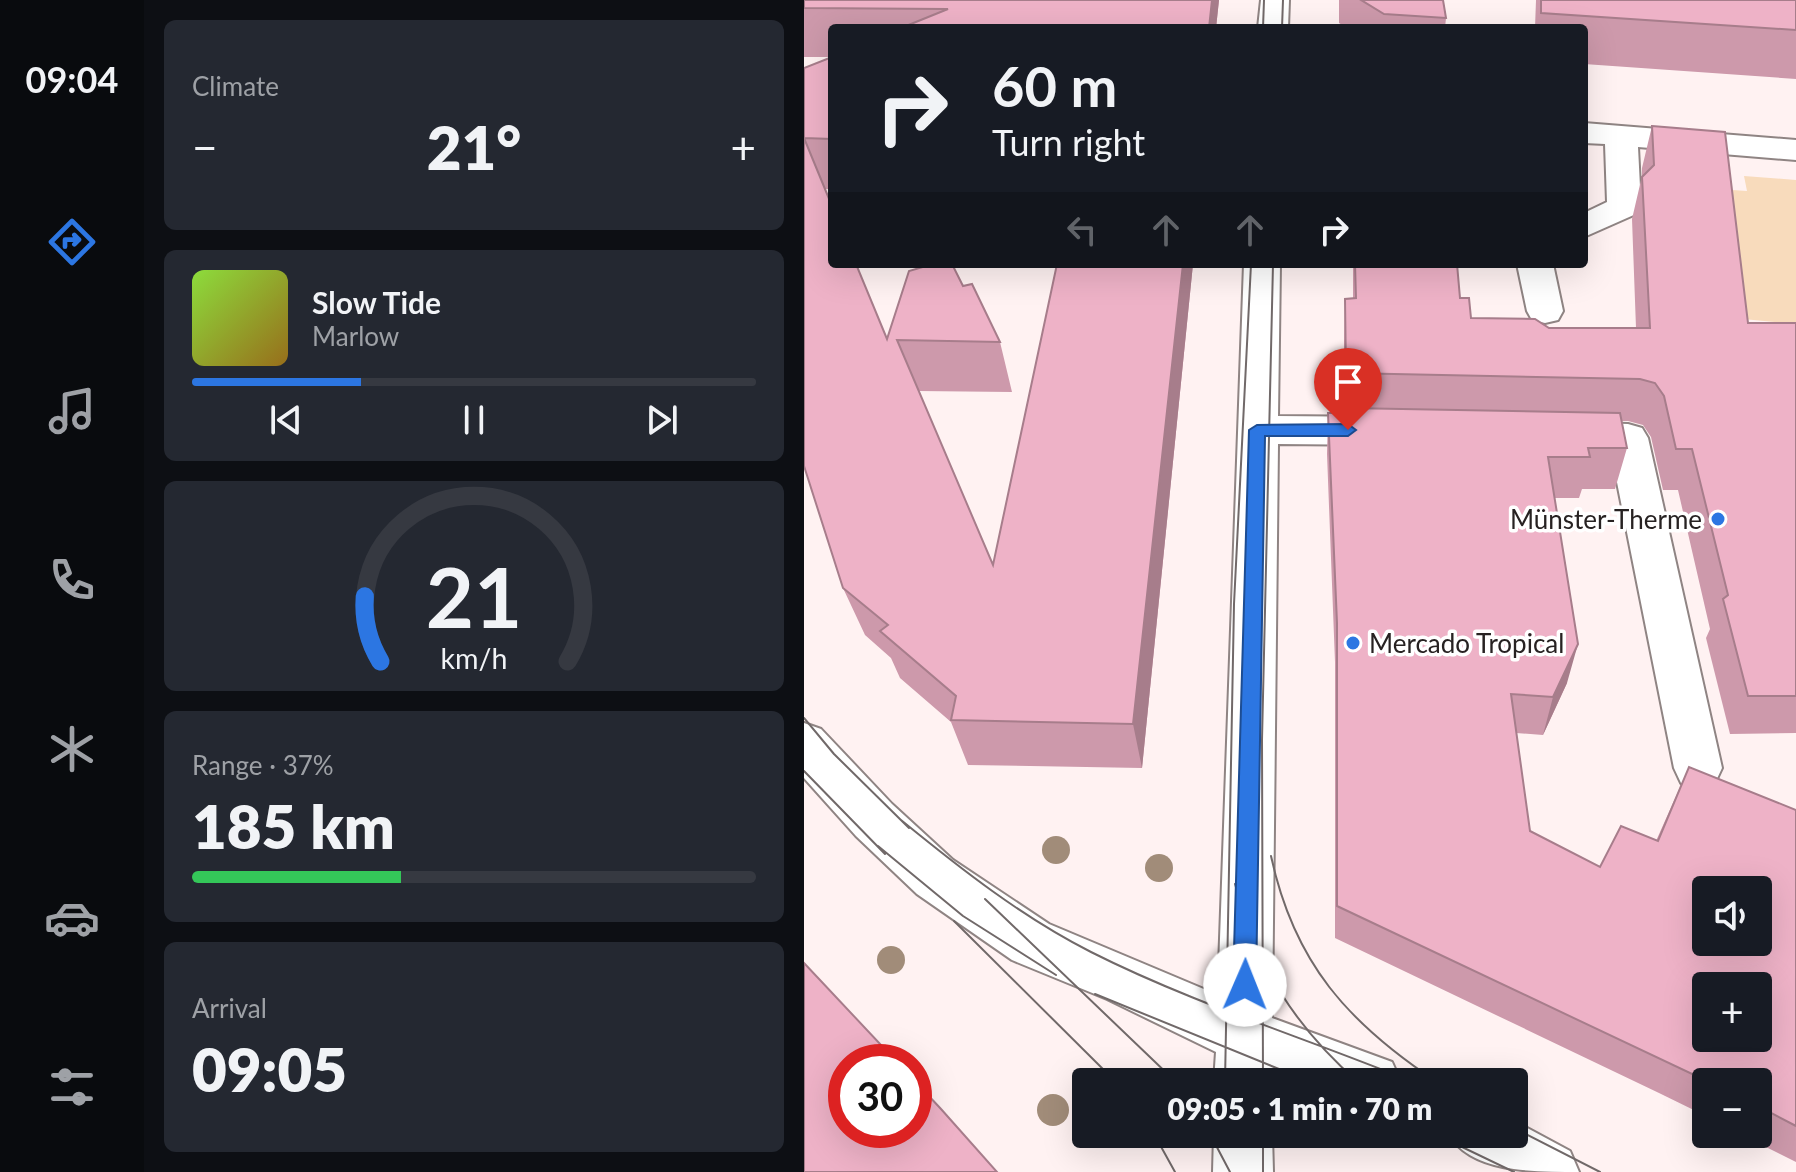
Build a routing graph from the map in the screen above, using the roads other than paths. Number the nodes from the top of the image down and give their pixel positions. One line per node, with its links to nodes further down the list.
1 (1275, 0): 2 (street)
2 (1273, 24)
3 (1588, 133): 4 (street)
4 (1621, 136): 5 (street); 6 (street)
5 (1796, 150)
6 (1588, 224)
7 (1262, 268): 10 (street)
8 (1536, 268): 9 (street)
9 (1545, 311)
10 (1257, 430): 11 (street); 15 (street)
11 (1426, 432)
12 (1519, 435): 14 (street)
13 (804, 744): 15 (street)
14 (1698, 768)
15 (1244, 1059): 16 (street)
16 (1294, 1068)
17 (1243, 1148): 19 (street)
18 (1504, 1148): 20 (street)
19 (1243, 1172)
20 (1549, 1172)

